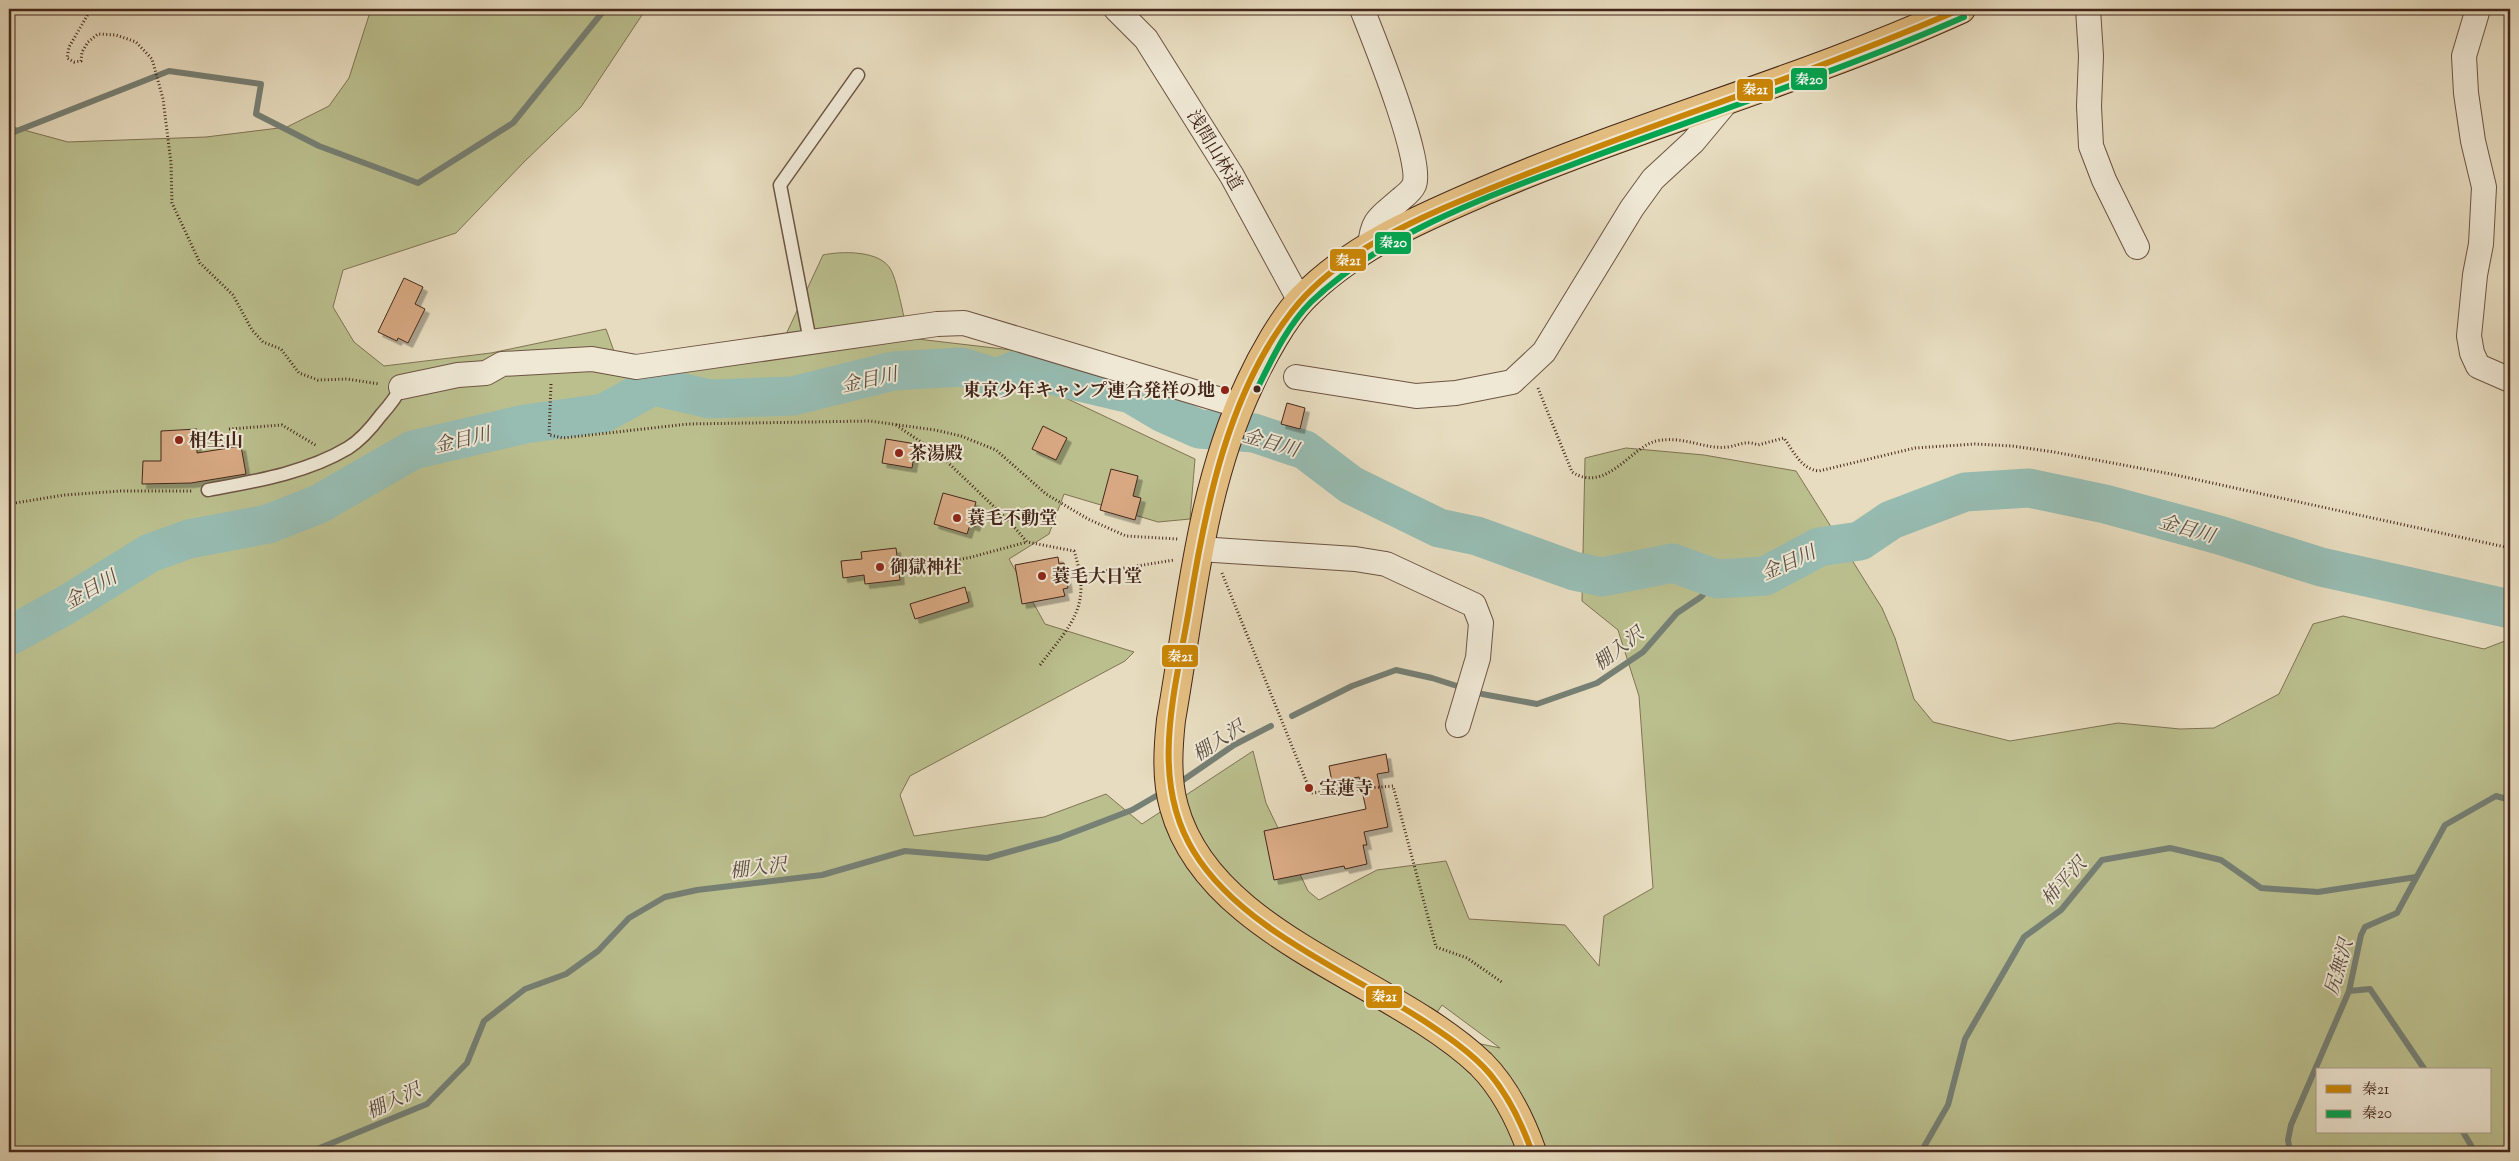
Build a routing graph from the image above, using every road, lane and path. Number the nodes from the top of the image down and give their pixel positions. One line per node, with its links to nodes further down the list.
1 (90, 9): 17 (path)
2 (1116, 9): 11 (street, 浅間山林道)
3 (1362, 9): 9 (street)
4 (1961, 9): 8 (main road)
5 (2088, 9): 10 (street)
6 (2478, 9): 16 (street)
7 (858, 75): 12 (lane)
8 (1728, 100): 9 (main road); 14 (street)
9 (1370, 247): 11 (main road)
10 (2137, 248)
11 (1300, 301): 18 (main road)
12 (810, 341): 13 (street); 18 (street)
13 (552, 360): 17 (street); 19 (path)
14 (1529, 366): 15 (street); 26 (path)
15 (1296, 378)
16 (2510, 380)
17 (401, 387): 21 (lane)
18 (1238, 413): 25 (main road)
19 (896, 424): 24 (path); 25 (path)
20 (229, 429): 21 (path)
21 (333, 455): 22 (lane)
22 (208, 490): 23 (path)
23 (9, 504)
24 (1027, 542): 27 (path); 29 (path)
25 (1199, 548): 29 (path); 31 (street); 33 (main road)
26 (2510, 548)
27 (904, 567)
28 (1222, 572): 32 (path)
29 (1082, 575): 30 (path)
30 (1040, 665)
31 (1458, 725)
32 (1503, 983)
33 (1532, 1152)

